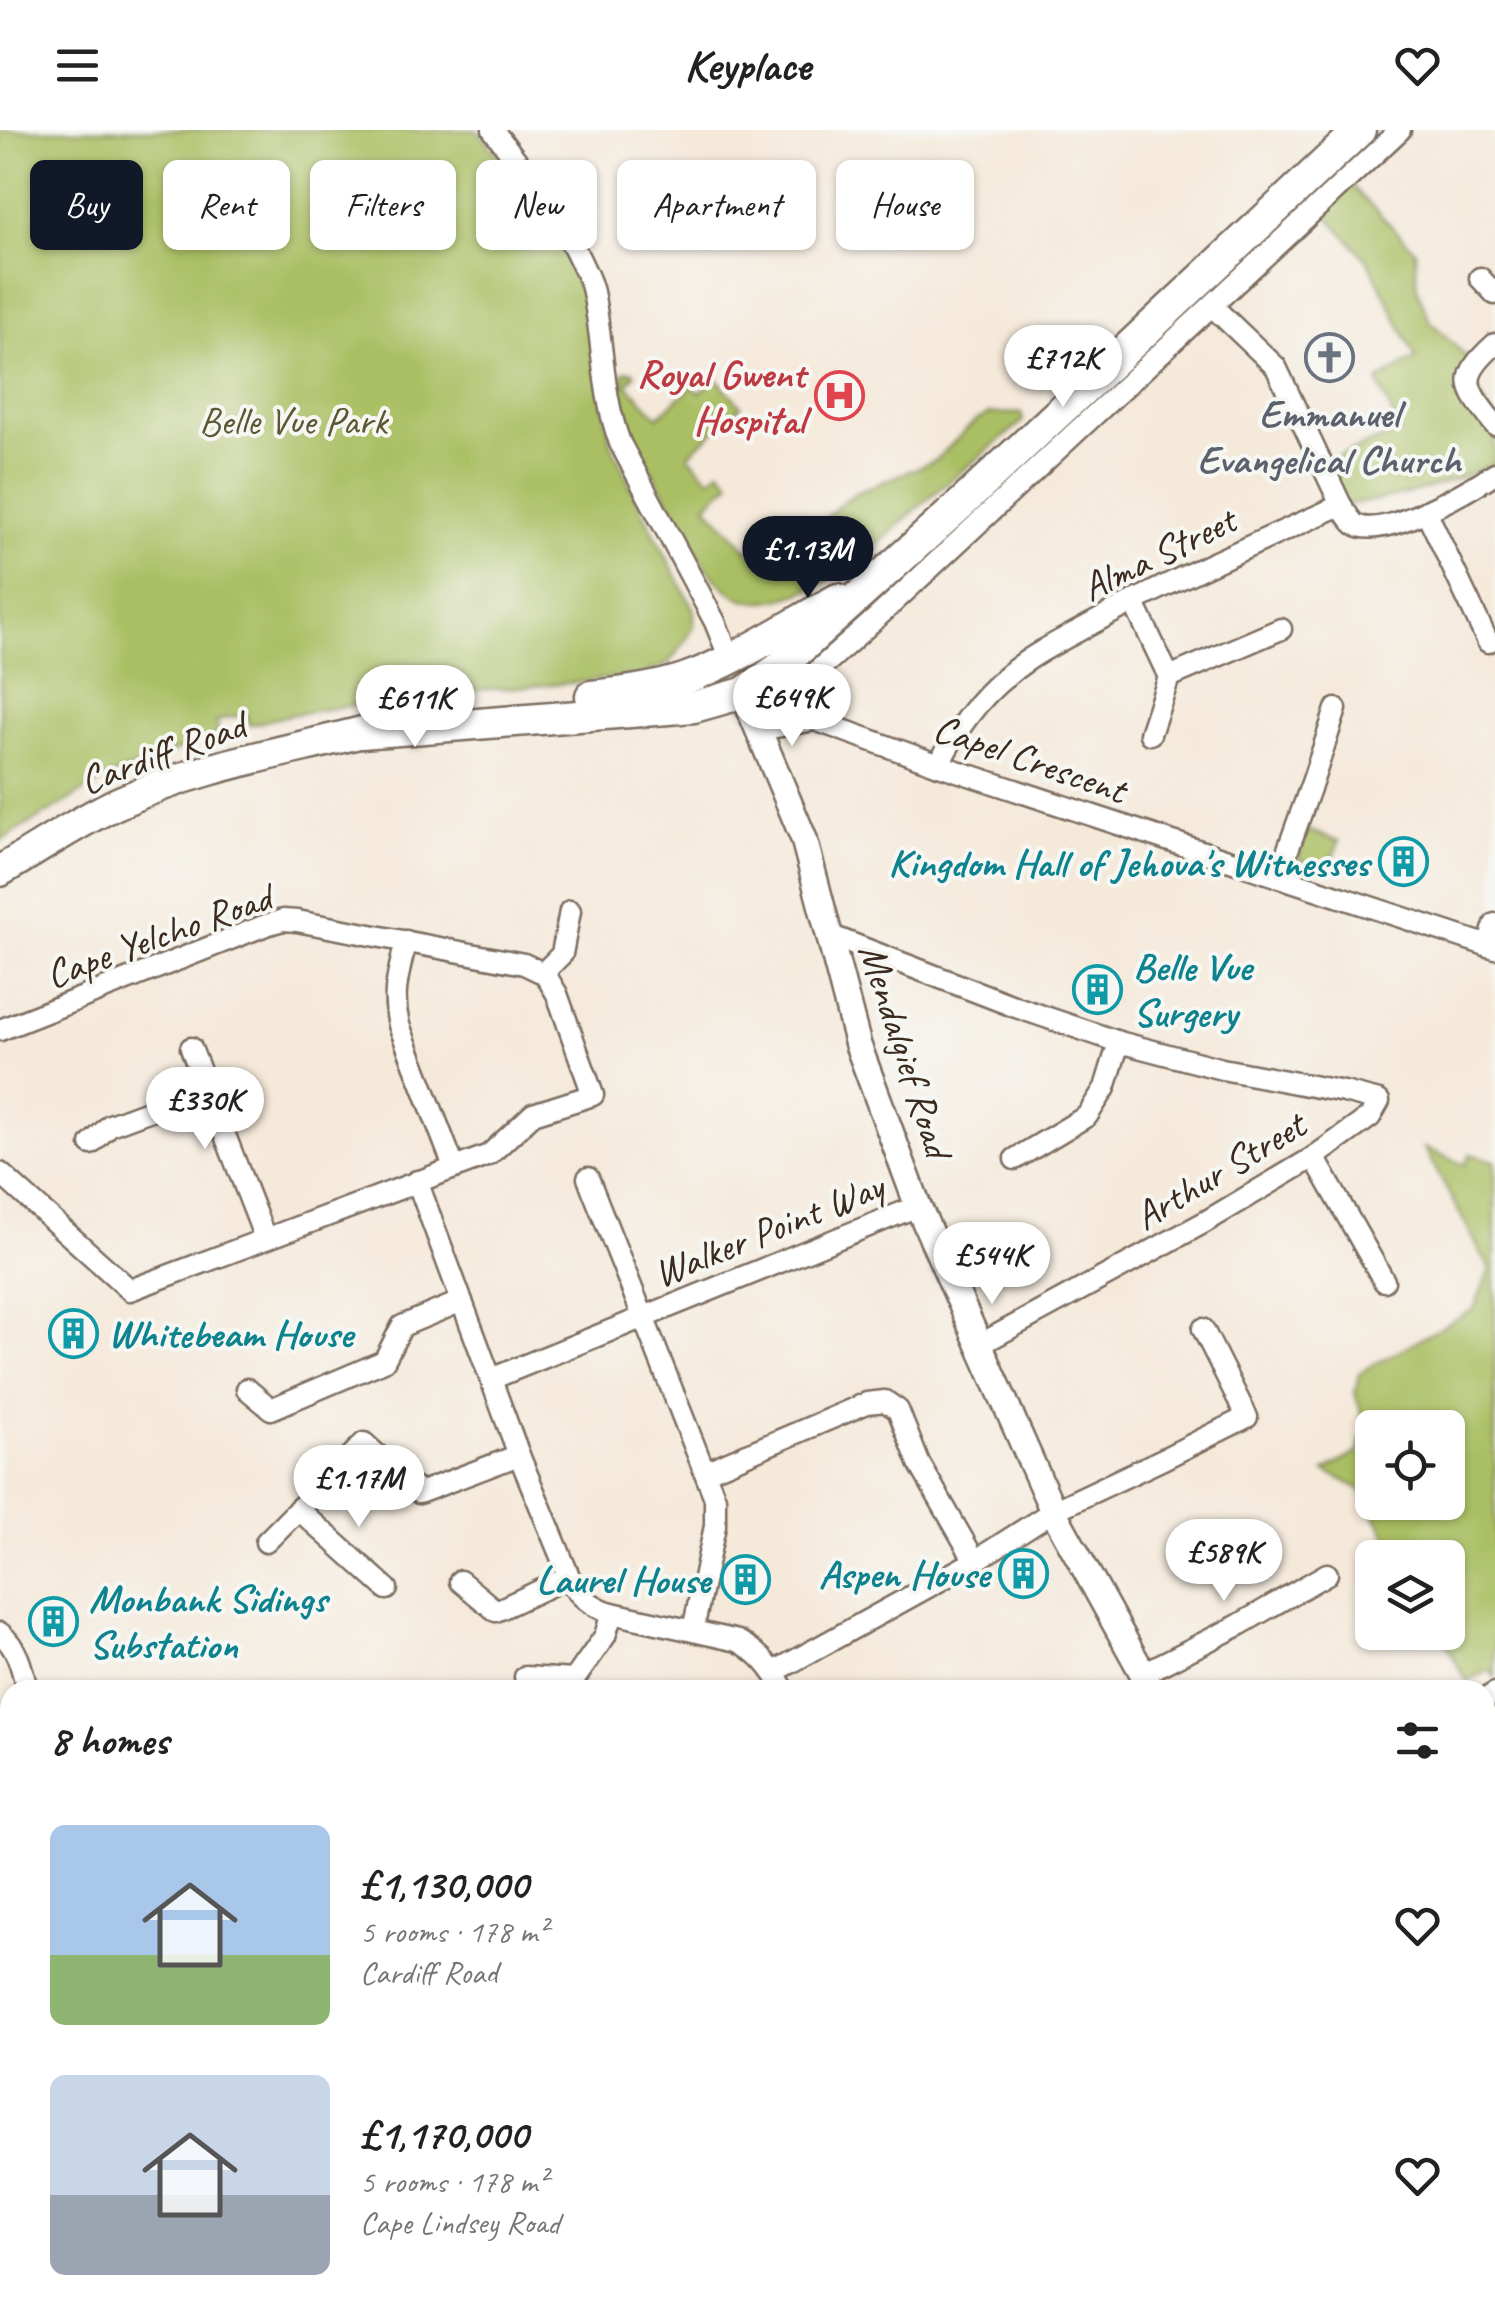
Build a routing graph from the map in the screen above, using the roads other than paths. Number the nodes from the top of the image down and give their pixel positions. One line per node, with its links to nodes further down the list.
1 (493, 130): 16 (street)
2 (1360, 130): 12 (main road, Cardiff Road)
3 (1400, 130): 6 (street)
4 (1480, 278): 5 (street)
5 (1495, 294)
6 (1212, 306): 10 (street); 20 (street)
7 (1495, 344): 8 (street)
8 (1495, 425)
9 (1495, 473): 11 (street)
10 (1342, 505): 11 (street); 13 (street, Alma Street)
11 (1426, 511): 15 (street)
12 (908, 552): 16 (main road, Cardiff Road); 18 (main road, Cardiff Road)
13 (1133, 601): 17 (street); 24 (street, Alma Street)
14 (1281, 628): 17 (street)
15 (1488, 642)
16 (730, 659): 18 (main road); 22 (main road, Cardiff Road)
17 (1169, 678): 23 (street)
18 (743, 693): 21 (street, Mendalgief Road); 22 (main road, Cardiff Road)
19 (1336, 710): 26 (street)
20 (816, 720): 21 (street); 24 (street, Capel Crescent)
21 (759, 730): 29 (street, Mendalgief Road)
22 (361, 733): 25 (main road, Cardiff Road)
23 (1150, 734)
24 (939, 765): 26 (street, Capel Crescent)
25 (0, 871)
26 (1278, 877): 31 (street, Capel Crescent)
27 (570, 911): 32 (street)
28 (1495, 924): 31 (street, Capel Crescent)
29 (829, 935): 34 (street); 44 (street, Mendalgief Road)
30 (406, 942): 32 (street, Cape Yelcho Road); 33 (street, Cape Yelcho Road); 40 (street)
31 (1491, 947)
32 (543, 973): 40 (street)
33 (0, 1030)
34 (1120, 1042): 38 (street, Arthur Street); 39 (street)
35 (192, 1048): 36 (street)
36 (207, 1089): 37 (street); 45 (street)
37 (91, 1144)
38 (1314, 1157): 46 (street); 50 (street, Arthur Street)
39 (1016, 1159)
40 (454, 1168): 43 (street)
41 (0, 1173): 45 (street)
42 (588, 1178): 48 (street, Walker Point Way)
43 (417, 1181): 45 (street); 47 (street)
44 (918, 1206): 48 (street, Walker Point Way); 50 (street, Mendalgief Road)
45 (265, 1238)
46 (1384, 1281)
47 (462, 1301): 51 (street); 52 (street)
48 (644, 1317): 51 (street, Walker Point Way); 54 (street)
49 (1203, 1329): 56 (street)
50 (979, 1345): 56 (street, Mendalgief Road)
51 (490, 1379): 53 (street)
52 (247, 1389)
53 (519, 1455): 55 (street); 60 (street)
54 (705, 1472): 58 (street); 64 (street)
55 (298, 1509): 57 (street); 62 (street)
56 (1053, 1511): 58 (street); 70 (street, Mendalgief Road)
57 (266, 1542)
58 (975, 1561): 69 (street)
59 (1327, 1574): 71 (street)
60 (569, 1576): 61 (street); 63 (street)
61 (460, 1580)
62 (387, 1589)
63 (612, 1614): 64 (street); 66 (street)
64 (693, 1630): 68 (street)
65 (0, 1633): 67 (street)
66 (525, 1677)
67 (24, 1680)
68 (778, 1680)
69 (781, 1680)
70 (1146, 1680)
71 (1150, 1680)

